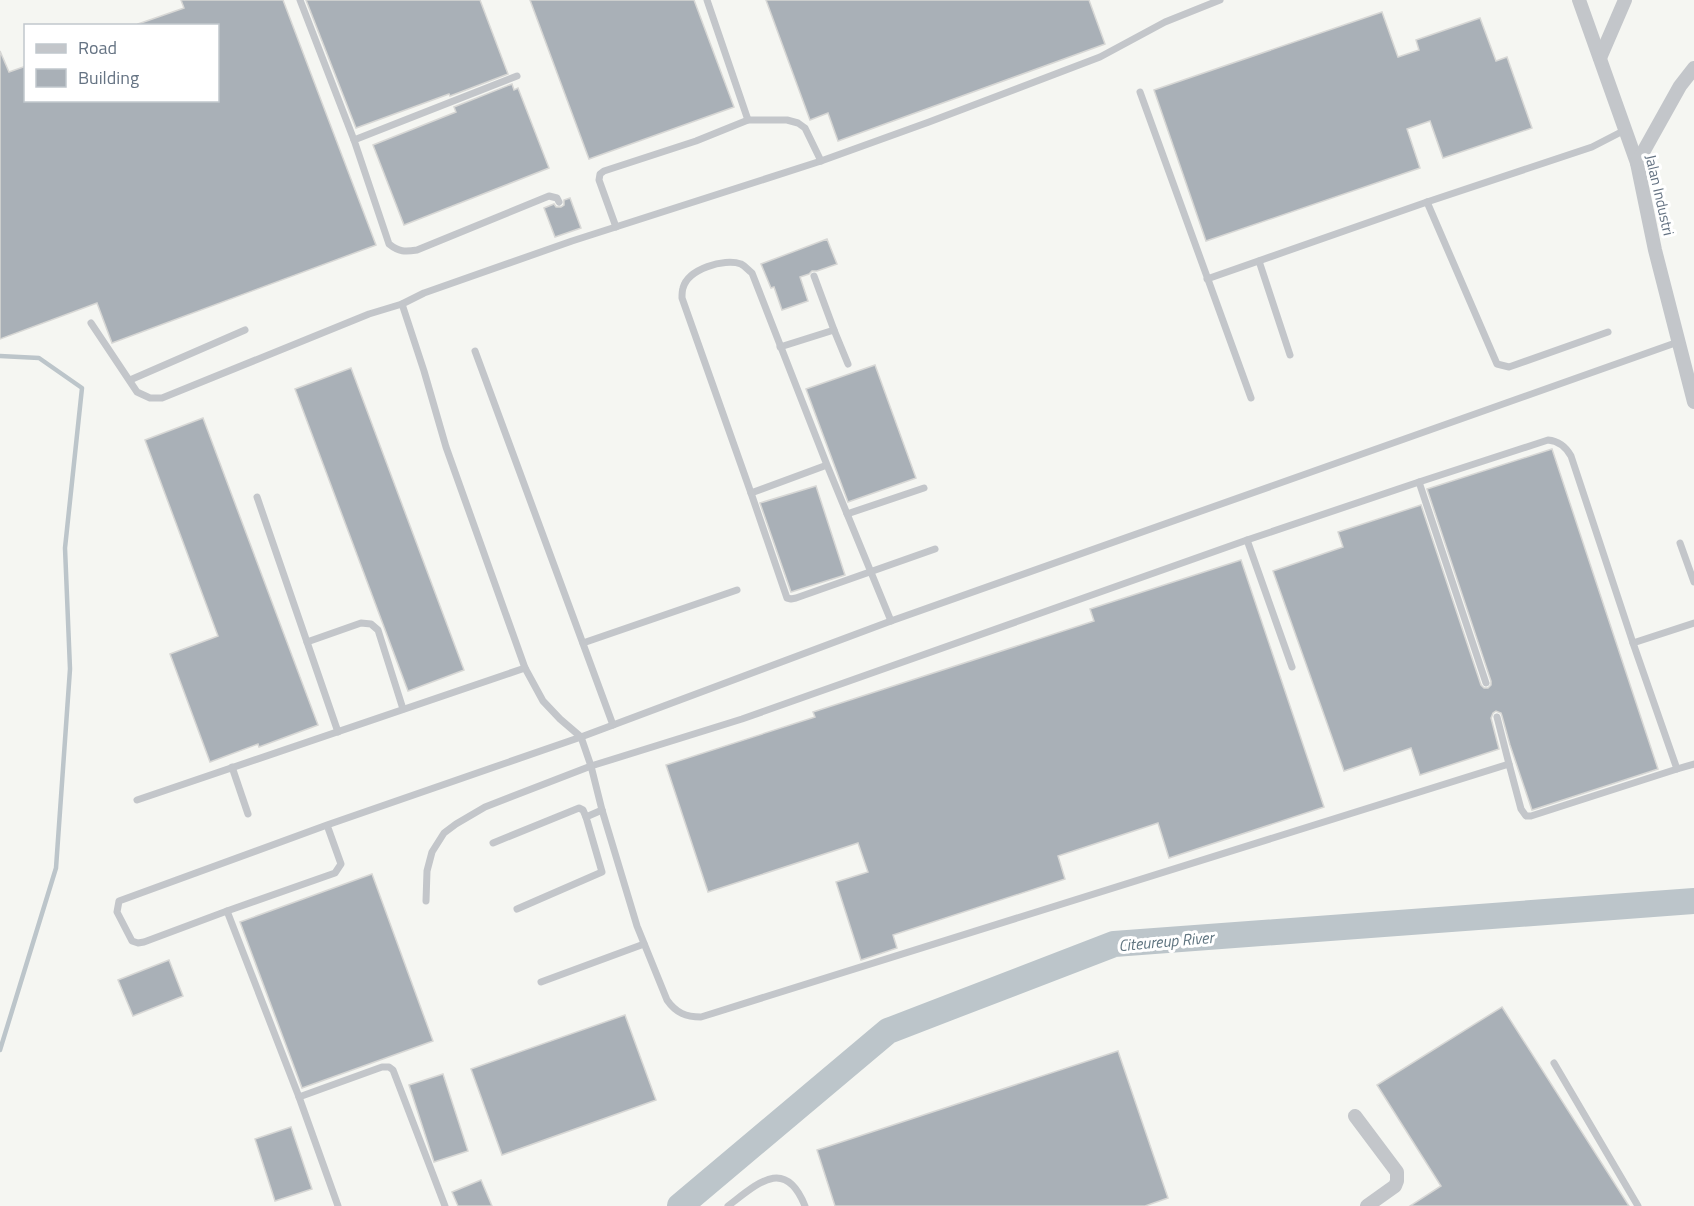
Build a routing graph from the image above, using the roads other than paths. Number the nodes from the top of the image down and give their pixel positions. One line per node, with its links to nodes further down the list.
1 (300, 0): 12 (lane)
2 (706, 0): 10 (lane)
3 (1220, 0): 13 (lane)
4 (1579, 0): 6 (street, Jalan Industri)
5 (1625, 0): 6 (street)
6 (1600, 58): 11 (street, Jalan Industri)
7 (1694, 68): 14 (street)
8 (517, 76): 12 (lane)
9 (1140, 92): 20 (lane)
10 (748, 120): 13 (lane); 17 (lane)
11 (1625, 130): 14 (street, Jalan Industri); 16 (lane)
12 (354, 140): 15 (lane)
13 (821, 161): 17 (lane)
14 (1636, 163): 26 (street, Jalan Industri)
15 (559, 202)
16 (1427, 202): 18 (lane); 25 (lane)
17 (616, 227): 21 (lane)
18 (1259, 261): 20 (lane); 29 (lane)
19 (814, 276): 24 (lane)
20 (1207, 279): 32 (lane)
21 (402, 304): 31 (lane); 52 (lane)
22 (91, 323): 31 (lane)
23 (245, 330): 31 (lane)
24 (834, 330): 27 (lane); 30 (lane)
25 (1608, 332)
26 (1678, 342): 33 (street, Jalan Industri); 46 (lane)
27 (780, 347): 34 (lane); 37 (lane)
28 (475, 351): 49 (lane)
29 (1290, 355)
30 (848, 364)
31 (130, 380)
32 (1251, 398)
33 (1694, 402)
34 (827, 465): 37 (lane); 39 (lane)
35 (1419, 482): 40 (lane); 50 (lane); 53 (lane)
36 (924, 488): 39 (lane)
37 (751, 493): 43 (lane)
38 (257, 497): 48 (lane)
39 (847, 514): 43 (lane)
40 (1247, 540): 51 (lane); 61 (lane)
41 (1680, 543): 44 (lane)
42 (935, 549): 43 (lane)
43 (871, 572): 46 (lane)
44 (1694, 582)
45 (737, 590): 49 (lane)
46 (891, 621): 56 (lane)
47 (1694, 622): 50 (lane)
48 (307, 642): 54 (lane); 57 (lane)
49 (583, 643): 56 (lane)
50 (1634, 643): 63 (lane)
51 (1292, 666)
52 (525, 668): 54 (lane); 58 (lane)
53 (1486, 683)
54 (403, 709): 57 (lane)
55 (1497, 717): 59 (lane)
56 (613, 725): 58 (lane)
57 (338, 732): 62 (lane)
58 (581, 737): 61 (lane); 68 (lane)
59 (1509, 764): 63 (lane); 73 (lane)
60 (1694, 764): 63 (lane)
61 (591, 766): 65 (lane); 70 (lane)
62 (232, 767): 64 (lane); 66 (lane)
63 (1677, 770)
64 (137, 800)
65 (602, 810): 67 (lane); 73 (lane)
66 (248, 814)
67 (586, 817): 69 (lane); 71 (lane)
68 (327, 825): 72 (lane); 72 (lane)
69 (493, 843)
70 (426, 901)
71 (517, 909)
72 (227, 911): 76 (lane)
73 (644, 944): 74 (lane)
74 (541, 982)
75 (1554, 1063): 83 (lane)
76 (299, 1097): 78 (lane); 79 (lane)
77 (1355, 1116): 82 (street)
78 (338, 1206)
79 (446, 1206)
80 (728, 1206): 81 (lane)
81 (805, 1206)
82 (1367, 1206)
83 (1638, 1206)

